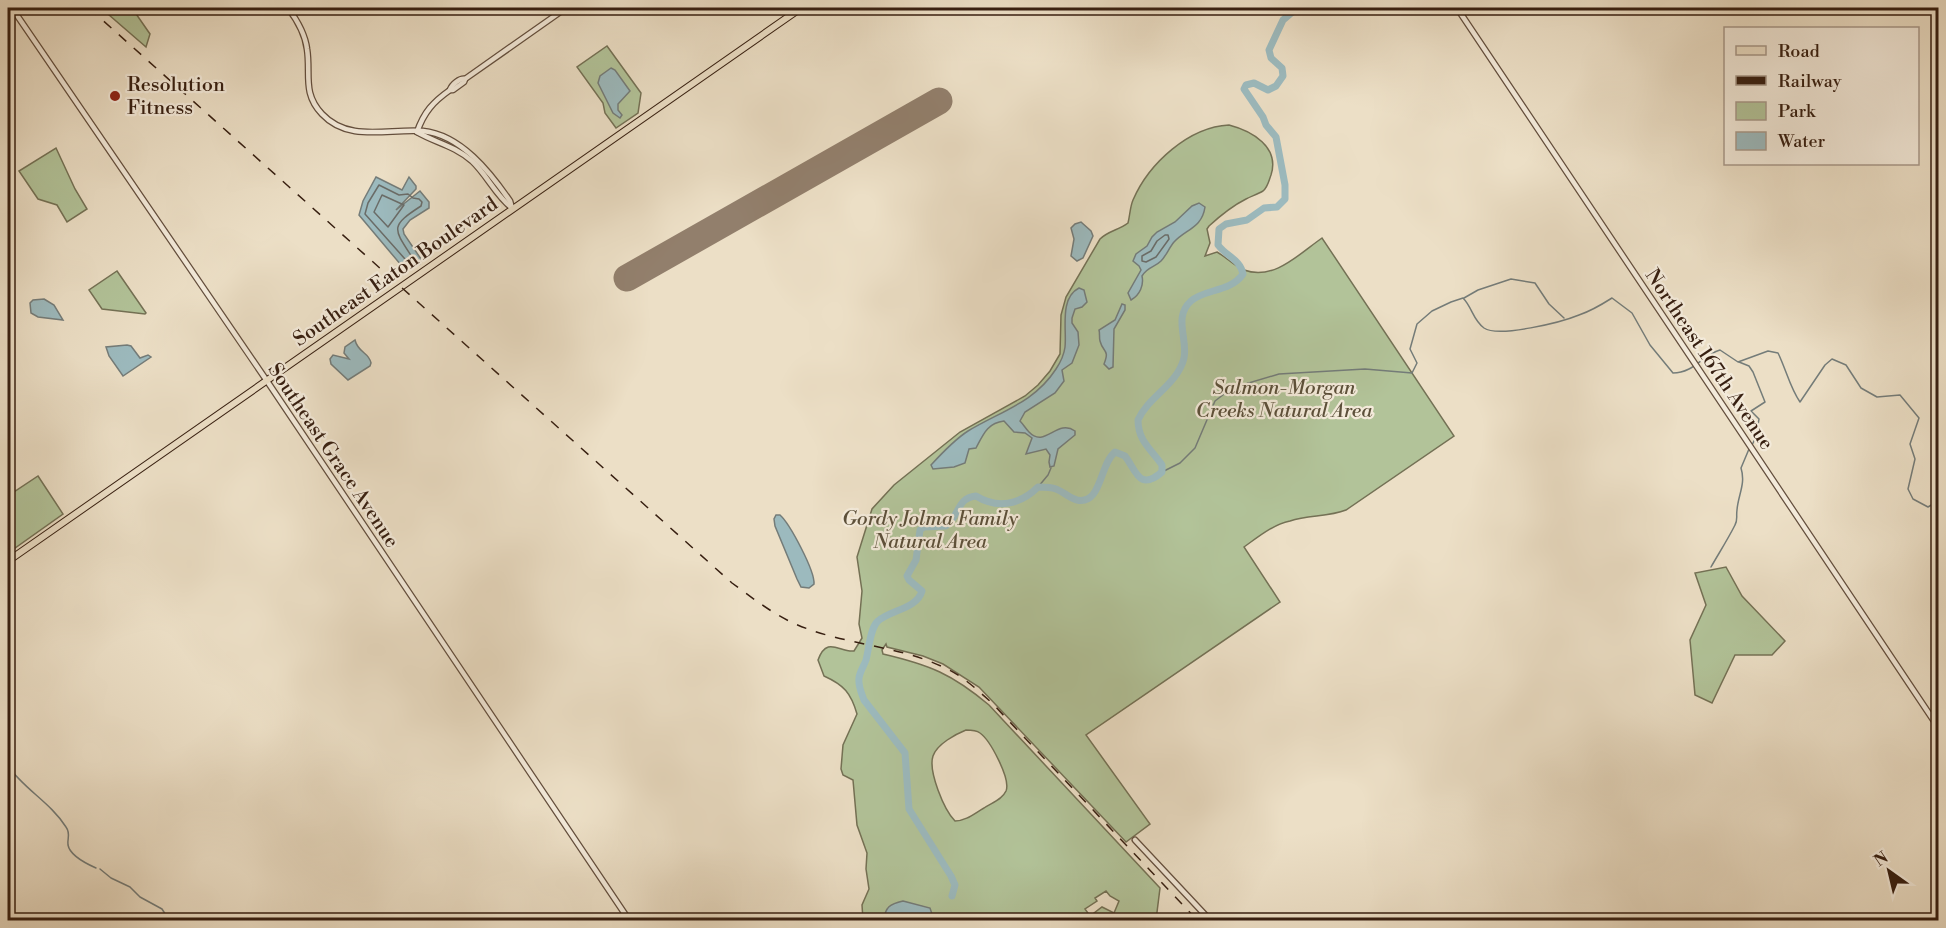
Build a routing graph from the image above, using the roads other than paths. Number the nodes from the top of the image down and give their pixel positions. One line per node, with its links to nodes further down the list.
1 (12, 8): 8 (street, Southeast Grace Avenue)
2 (288, 8): 6 (street)
3 (566, 8): 6 (street)
4 (801, 8): 7 (main road, Southeast Eaton Boulevard)
5 (1457, 8): 10 (street, Northeast 167th Avenue)
6 (417, 132): 7 (street)
7 (512, 208): 8 (main road, Southeast Eaton Boulevard)
8 (267, 381): 9 (main road, Southeast Eaton Boulevard); 12 (street, Southeast Grace Avenue)
9 (8, 561)
10 (1938, 727)
11 (1135, 840): 13 (street)
12 (629, 921)
13 (1210, 921)

